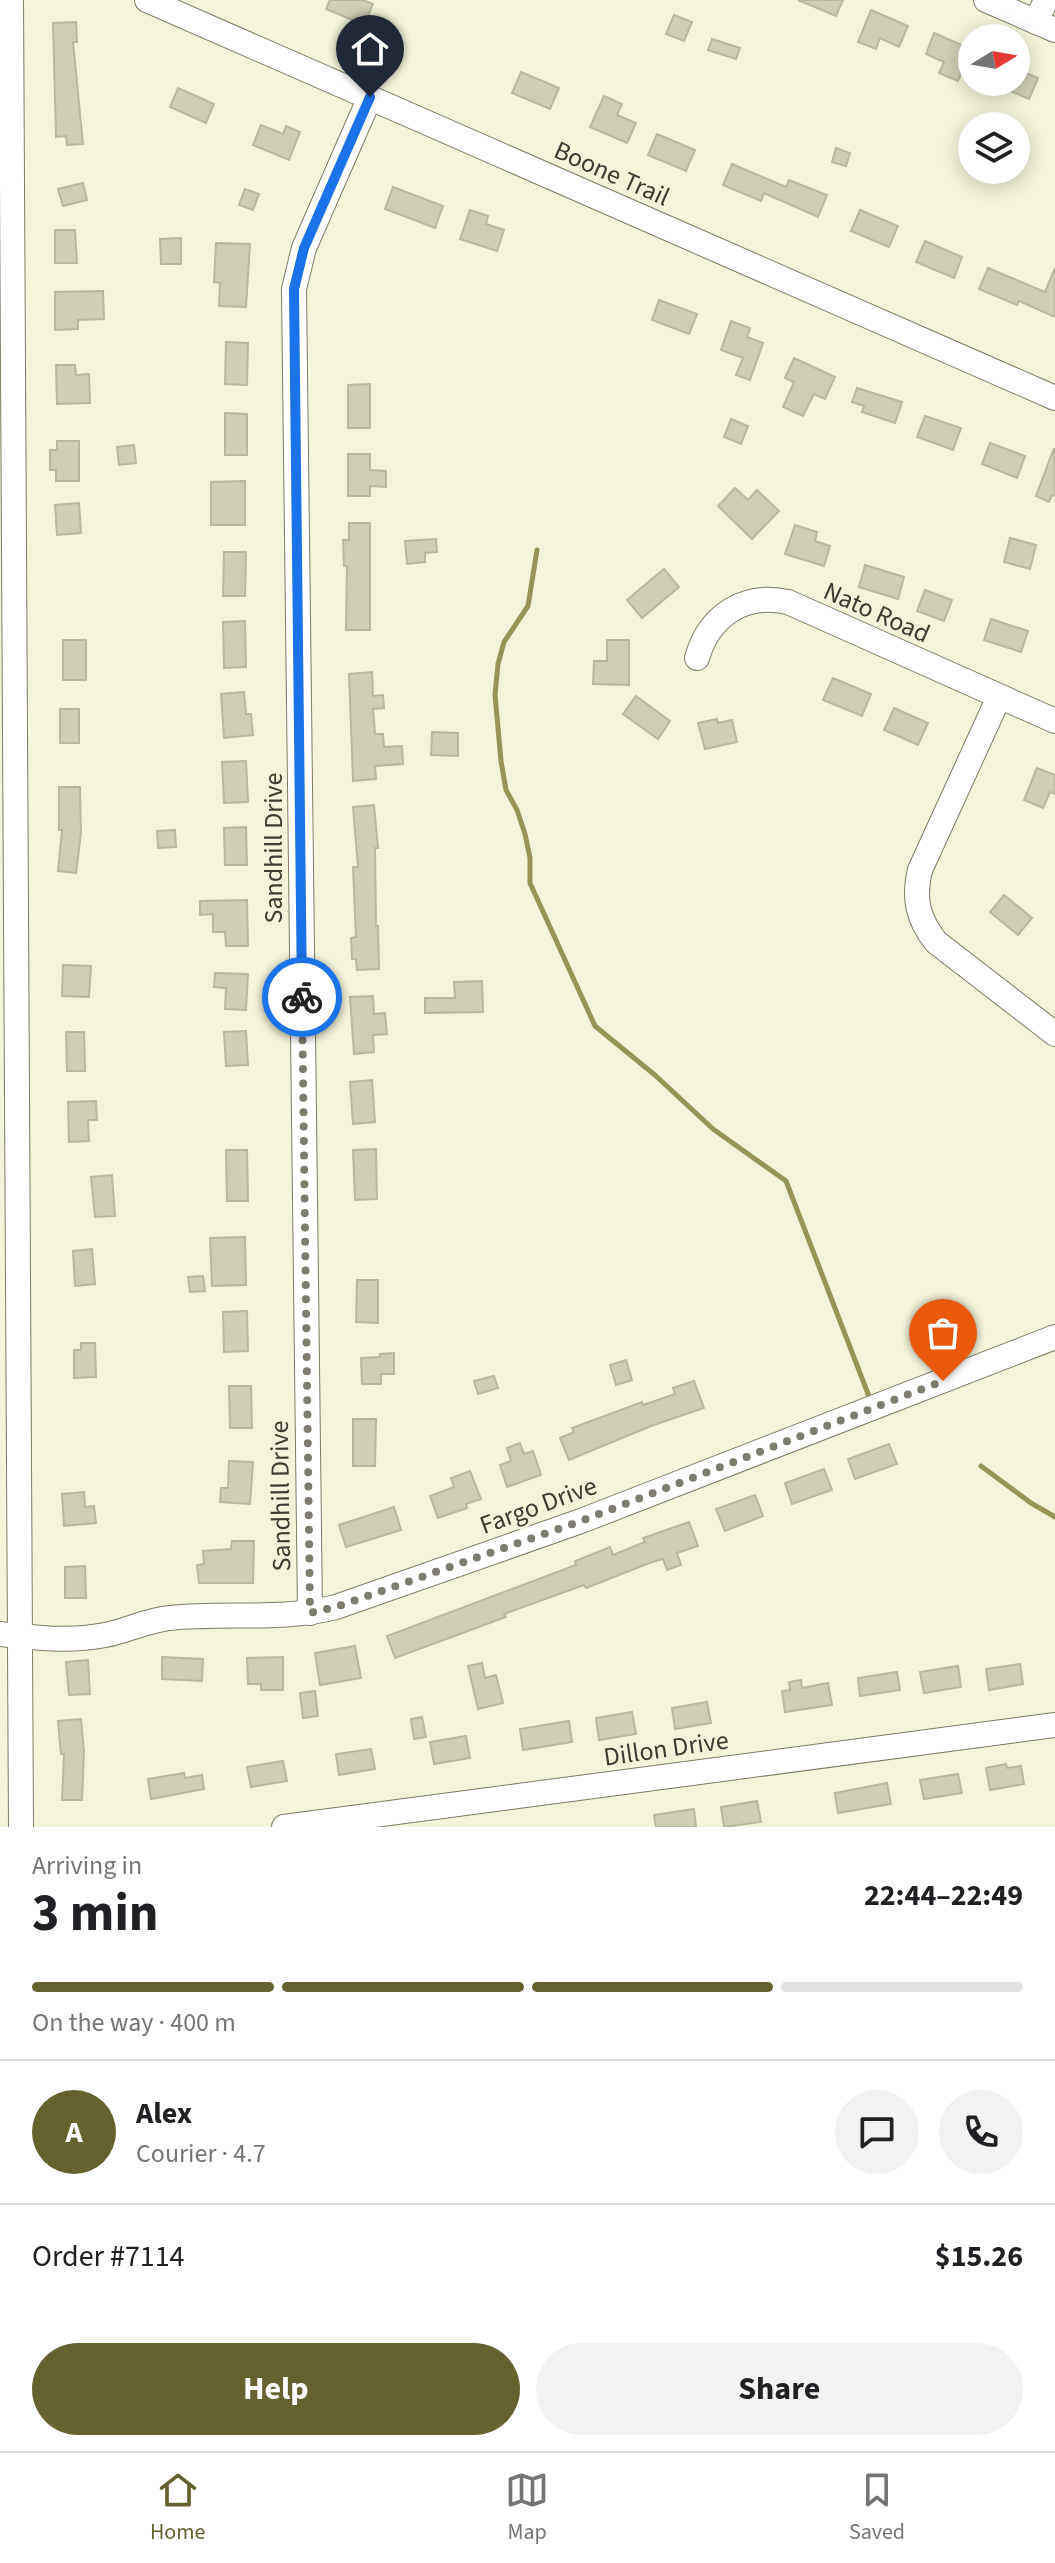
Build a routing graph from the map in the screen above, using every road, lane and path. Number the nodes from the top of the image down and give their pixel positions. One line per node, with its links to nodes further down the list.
1 (11, 0): 6 (street)
2 (147, 0): 5 (street, Boone Trail)
3 (986, 0): 4 (street)
4 (1046, 17)
5 (370, 97): 7 (street, Boone Trail); 14 (street, Sandhill Drive)
6 (6, 230): 11 (street)
7 (1055, 398)
8 (697, 658): 9 (street, Nato Road)
9 (999, 697): 10 (street, Nato Road); 12 (street)
10 (1055, 721)
11 (9, 928): 15 (street)
12 (1055, 1034)
13 (1055, 1337): 14 (street, Fargo Drive)
14 (310, 1613): 15 (street, Fargo Drive)
15 (11, 1636): 18 (street)
16 (1055, 1725): 17 (street, Dillon Drive)
17 (340, 1823): 19 (street, Dillon Drive)
18 (21, 1827)
19 (284, 1827)

